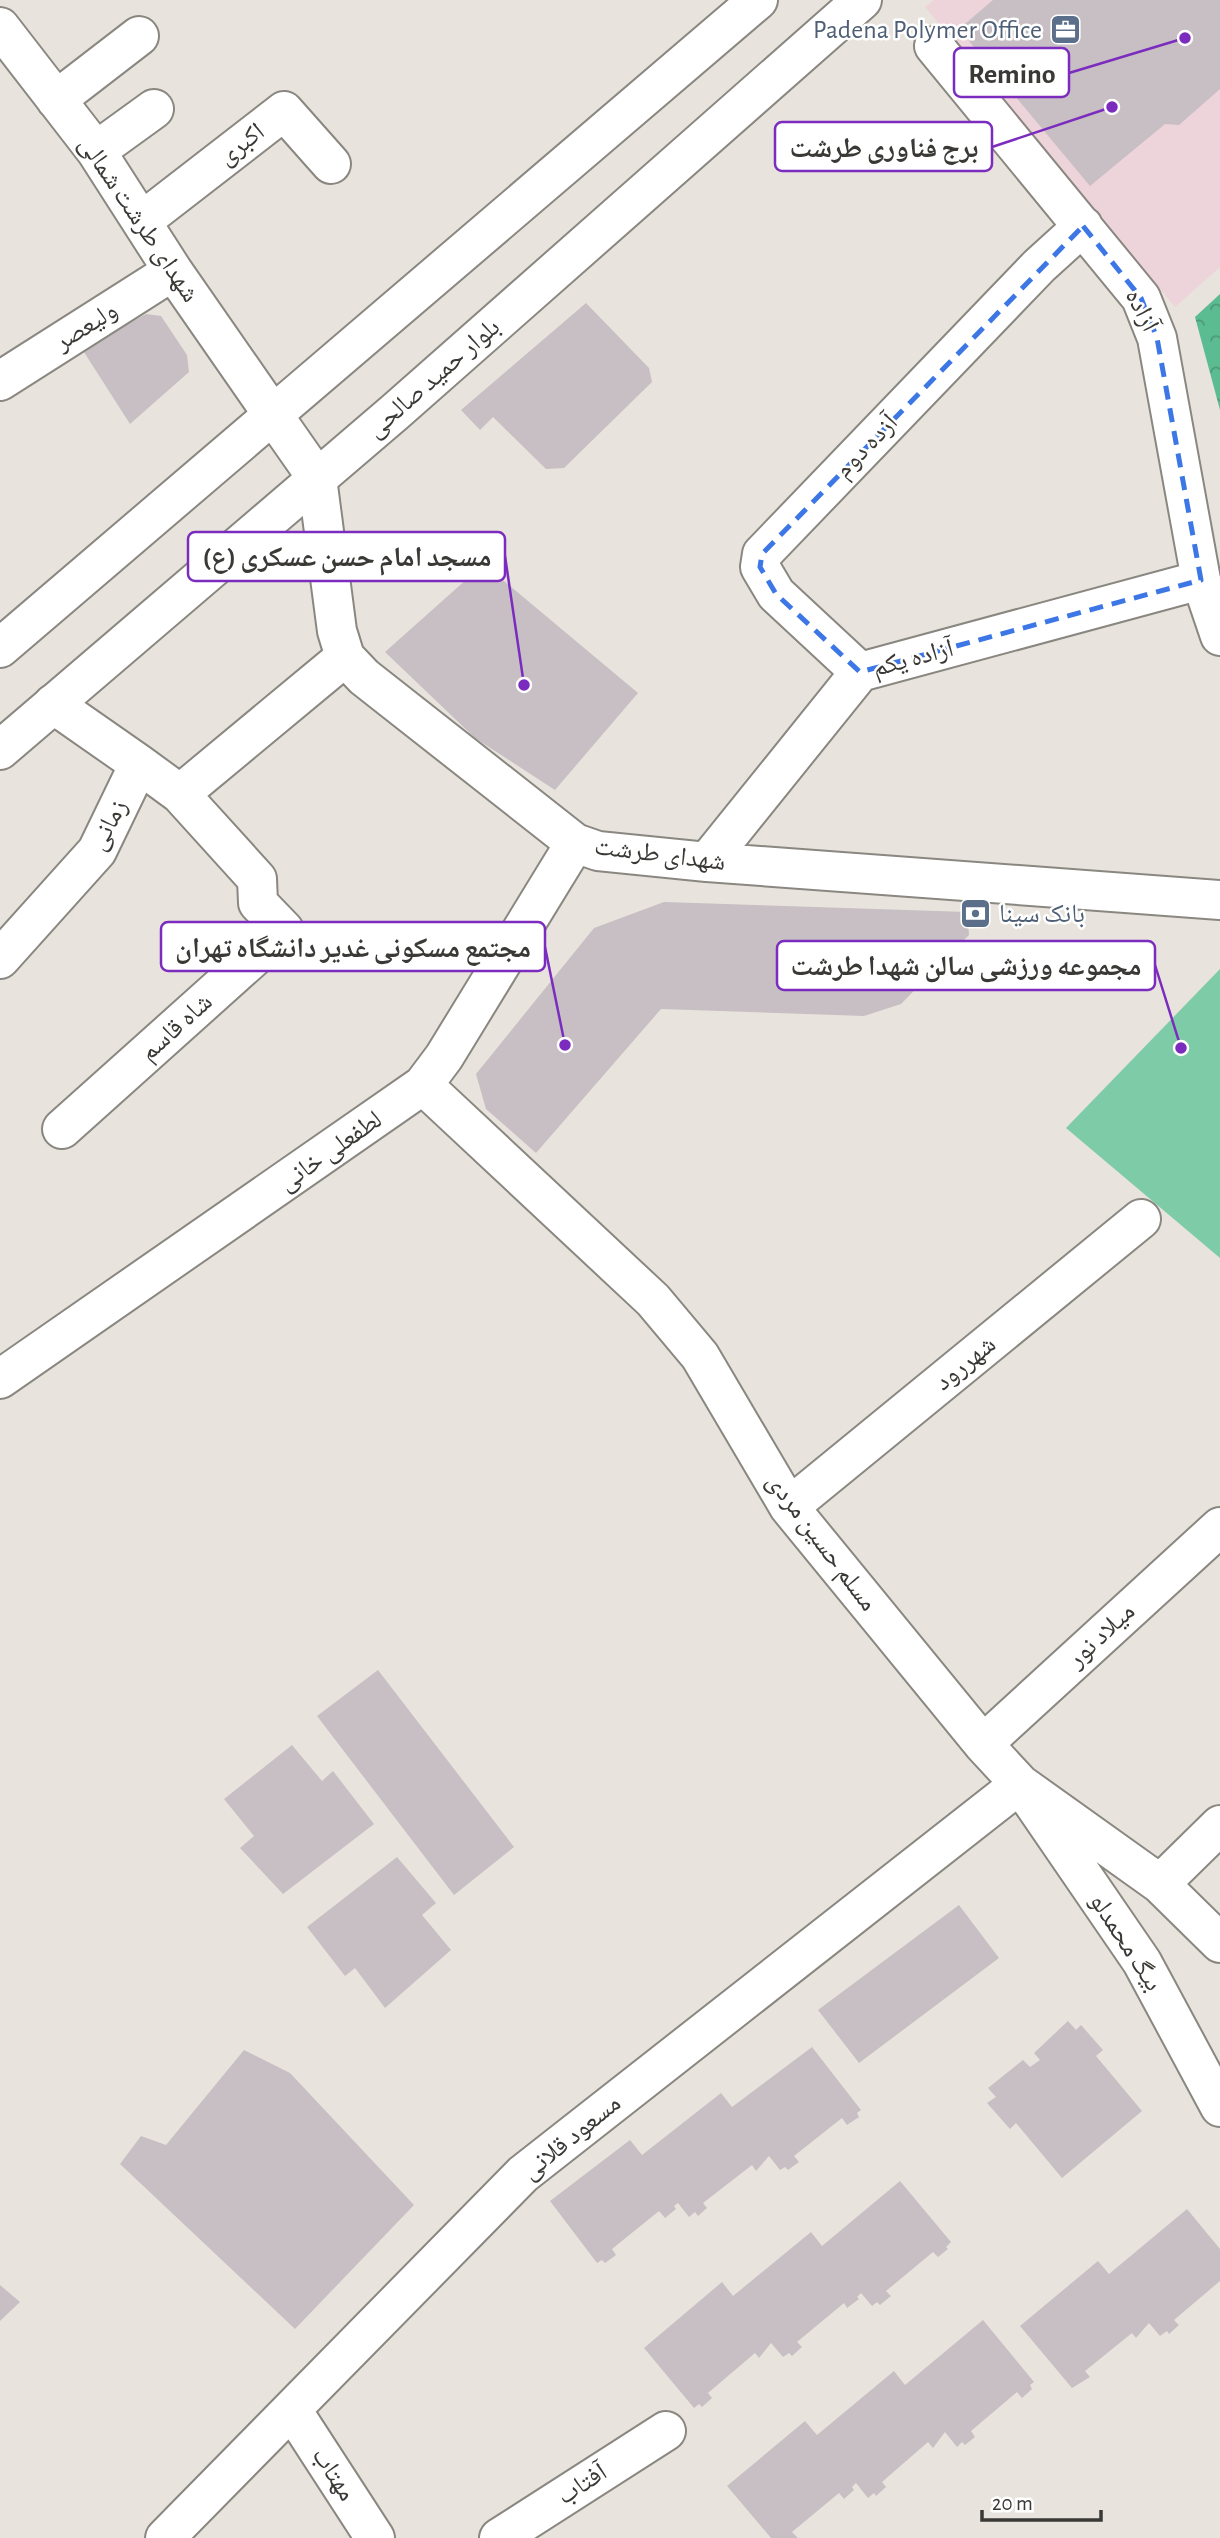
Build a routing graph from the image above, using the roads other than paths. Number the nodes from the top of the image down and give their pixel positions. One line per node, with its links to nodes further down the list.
1 (15, 0): 4 (street)
2 (758, 0): 16 (street)
3 (862, 0): 17 (street, بلوار حمید صالحی)
4 (0, 16)
5 (0, 27): 8 (street, شهدای طرشت شمالی)
6 (139, 36): 8 (street)
7 (934, 46): 13 (street, آزاده)
8 (56, 100): 10 (street, شهدای طرشت شمالی)
9 (154, 109): 10 (street)
10 (96, 151): 12 (street, شهدای طرشت شمالی)
11 (331, 164): 12 (street, اکبری)
12 (142, 221): 14 (street, شهدای طرشت شمالی)
13 (1083, 226): 18 (street, آزاده); 22 (street, آزده دوم)
14 (173, 271): 15 (street, ولیعصر); 16 (street, شهدای طرشت شمالی)
15 (0, 381)
16 (273, 415): 17 (street, شهدای طرشت شمالی); 20 (street)
17 (317, 478): 21 (street); 23 (street, بلوار حمید صالحی)
18 (1201, 580): 19 (street, آزاده); 22 (street, آزاده یکم)
19 (1220, 636)
20 (0, 649)
21 (345, 657): 26 (street); 27 (street, شهدای طرشت)
22 (860, 672): 28 (street, آزاده یکم)
23 (53, 704): 24 (street, بلوار حمید صالحی); 25 (street)
24 (0, 750)
25 (139, 764): 26 (street, شاه قاسم); 30 (street, زمانی)
26 (180, 794): 32 (street, شاه قاسم)
27 (575, 843): 28 (street, شهدای طرشت); 31 (street, لطفعلی خانی)
28 (707, 862): 29 (street, شهدای طرشت)
29 (1220, 900)
30 (0, 959)
31 (423, 1085): 34 (street, لطفعلی خانی); 35 (street, مسلم حسین مردی)
32 (62, 1129)
33 (1141, 1219): 35 (street, شهررود)
34 (0, 1379)
35 (789, 1507): 37 (street, مسلم حسین مردی)
36 (1220, 1527): 37 (street, میلاد نور)
37 (983, 1744): 38 (street, مسلم حسین مردی)
38 (1020, 1784): 40 (street, مسلم حسین مردی); 42 (street, بیگ محمدلو); 43 (street, مسعود قلانی)
39 (1220, 1825): 40 (street)
40 (1160, 1884): 41 (street, مسلم حسین مردی)
41 (1220, 1943)
42 (1220, 2107)
43 (292, 2410): 45 (street, مسعود قلانی); 46 (street, مهتاب)
44 (666, 2431): 47 (street, آفتاب)
45 (164, 2538)
46 (375, 2538)
47 (499, 2538)

